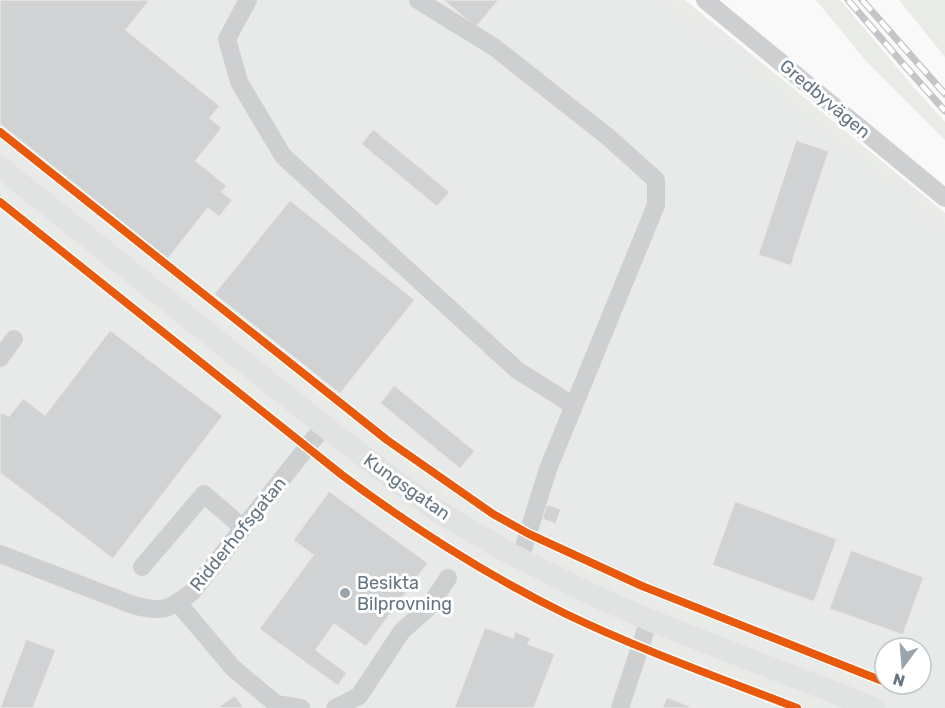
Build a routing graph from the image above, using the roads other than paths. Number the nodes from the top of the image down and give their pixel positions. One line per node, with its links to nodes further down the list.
1 (248, 0): 8 (street)
2 (418, 0): 8 (street)
3 (705, 0): 5 (street, Gredbyvägen)
4 (0, 167): 9 (main road, Kungsgatan)
5 (945, 198)
6 (14, 339): 7 (street)
7 (0, 358)
8 (574, 406): 12 (street)
9 (324, 426): 10 (street, Ridderhofsgatan); 12 (main road, Kungsgatan)
10 (243, 528): 13 (street); 15 (street, Ridderhofsgatan)
11 (0, 554): 15 (street, Ridderhofsgatan)
12 (520, 559): 16 (main road, Kungsgatan)
13 (142, 567)
14 (448, 578): 19 (street)
15 (178, 603): 18 (street)
16 (649, 620): 17 (main road, Kungsgatan); 20 (street)
17 (838, 702): 21 (main road, Kungsgatan)
18 (301, 708)
19 (335, 708)
20 (620, 708)
21 (874, 708)

